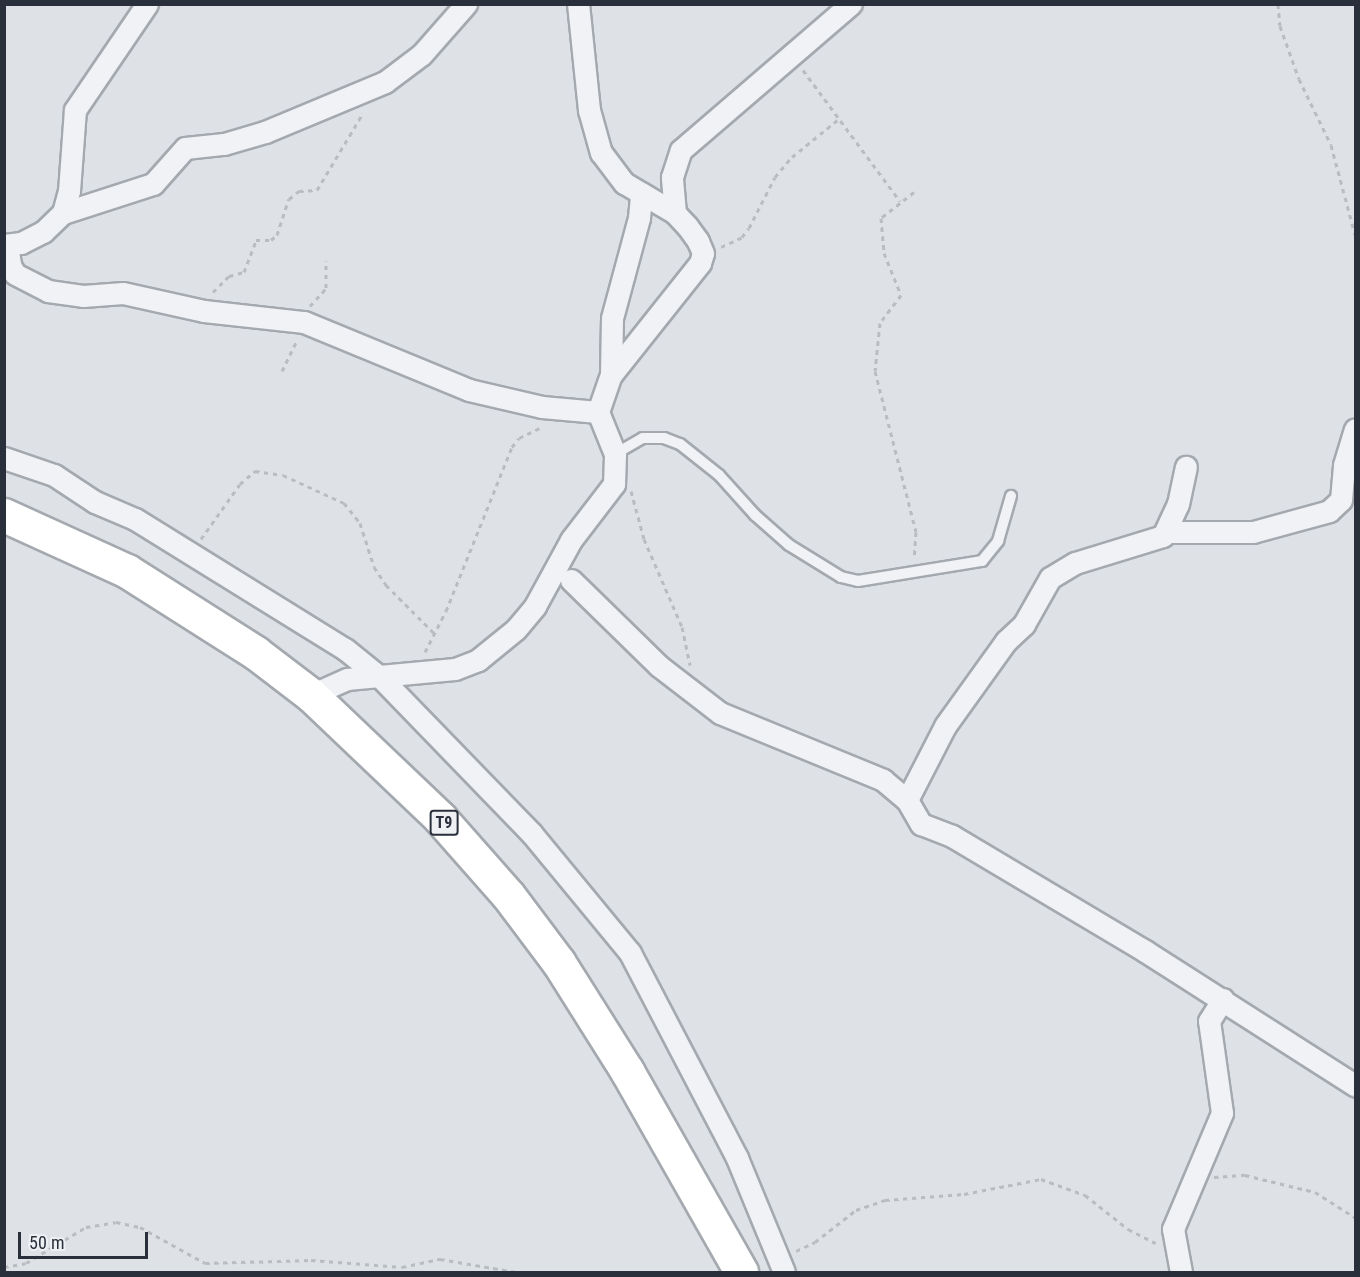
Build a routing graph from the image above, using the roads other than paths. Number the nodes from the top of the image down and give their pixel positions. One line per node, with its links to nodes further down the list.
1 (147, 4): 6 (street)
2 (466, 4): 6 (street)
3 (578, 4): 5 (street)
4 (851, 4): 7 (street)
5 (641, 193): 7 (street); 9 (street)
6 (63, 213): 8 (street)
7 (675, 213): 9 (street)
8 (6, 245): 10 (street)
9 (611, 375): 10 (street)
10 (600, 419): 12 (street)
11 (1356, 430): 18 (street)
12 (621, 454): 15 (lane); 17 (street)
13 (4, 458): 21 (street)
14 (1185, 466): 18 (street)
15 (1011, 496)
16 (4, 515): 22 (highway, T9)
17 (589, 519): 19 (street); 20 (street)
18 (1167, 532): 23 (street)
19 (571, 580): 20 (street); 23 (street)
20 (546, 586): 21 (street)
21 (381, 678): 22 (street); 26 (street)
22 (311, 695): 27 (highway, T9)
23 (907, 800): 24 (street)
24 (1223, 999): 25 (street); 28 (street)
25 (1356, 1086)
26 (779, 1266)
27 (741, 1272)
28 (1181, 1272)

